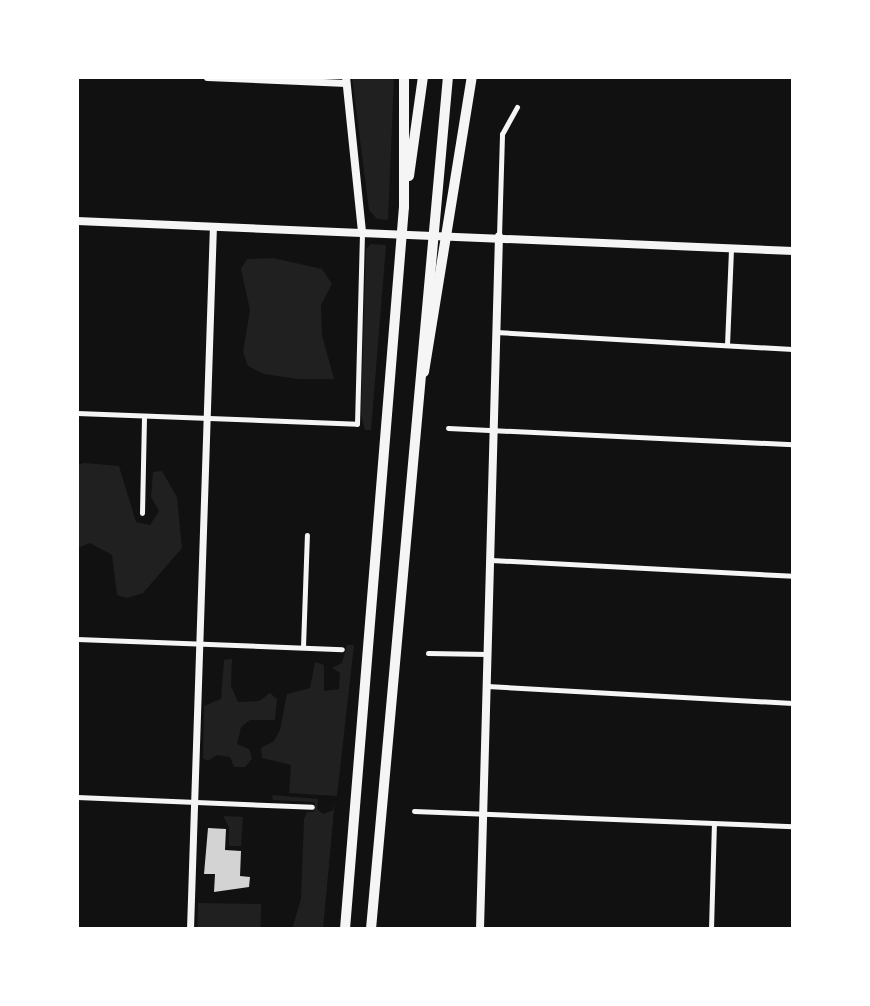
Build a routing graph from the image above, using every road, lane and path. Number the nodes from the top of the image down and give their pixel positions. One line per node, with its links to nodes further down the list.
1 (207, 77): 7 (street)
2 (404, 77): 10 (highway)
3 (423, 77): 10 (highway)
4 (448, 77): 20 (highway)
5 (471, 77): 9 (highway)
6 (478, 77): 9 (highway)
7 (346, 80): 13 (main road)
8 (517, 107): 14 (street)
9 (466, 109): 20 (highway)
10 (404, 207): 47 (highway)
11 (77, 221): 12 (main road)
12 (213, 226): 13 (main road); 23 (street)
13 (362, 231): 14 (main road); 23 (street)
14 (499, 236): 15 (main road); 17 (main road)
15 (731, 248): 16 (main road); 18 (street)
16 (793, 251)
17 (496, 332): 18 (street); 25 (main road)
18 (727, 345): 19 (street)
19 (793, 348)
20 (419, 393): 48 (highway)
21 (77, 413): 22 (street)
22 (144, 416): 23 (street); 27 (street)
23 (206, 417): 32 (street)
24 (448, 428): 25 (street)
25 (494, 429): 26 (street); 29 (main road)
26 (793, 444)
27 (142, 513)
28 (307, 535): 33 (street)
29 (491, 560): 30 (street); 36 (main road)
30 (793, 576)
31 (77, 639): 32 (street)
32 (198, 643): 33 (street); 40 (street)
33 (303, 648): 34 (street)
34 (342, 649)
35 (428, 653): 36 (street)
36 (488, 654): 37 (main road)
37 (487, 687): 38 (street); 43 (main road)
38 (793, 704)
39 (77, 797): 40 (street)
40 (194, 802): 41 (street); 46 (street)
41 (312, 807)
42 (414, 811): 43 (street)
43 (482, 813): 44 (street); 49 (main road)
44 (714, 823): 45 (street); 50 (street)
45 (793, 826)
46 (190, 929)
47 (345, 929)
48 (371, 929)
49 (480, 929)
50 (712, 929)

